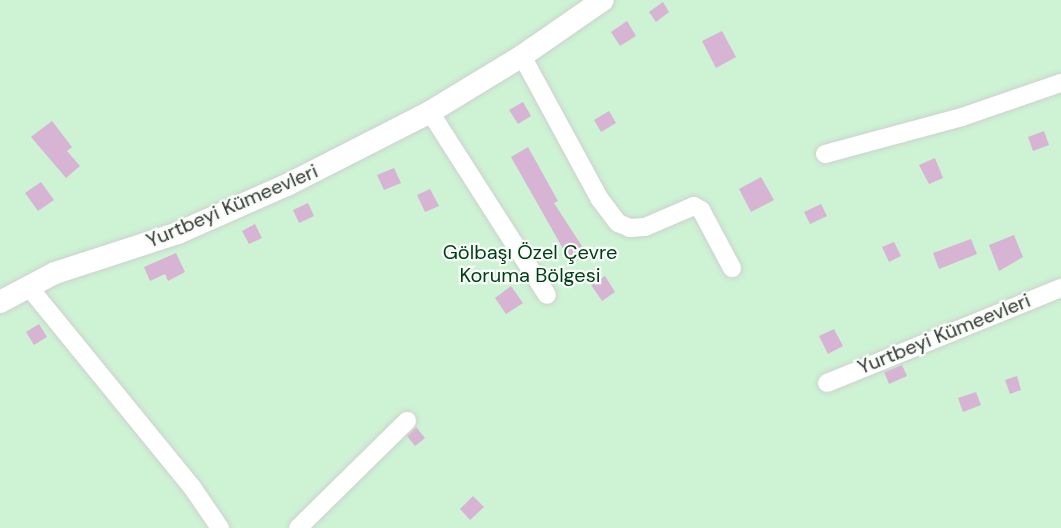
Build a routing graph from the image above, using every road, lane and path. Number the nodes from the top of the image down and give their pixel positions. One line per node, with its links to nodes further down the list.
1 (603, 0): 2 (street, Yurtbeyi Kümeevleri)
2 (522, 56): 4 (street, Yurtbeyi Kümeevleri); 6 (street)
3 (1061, 83): 5 (street)
4 (430, 112): 7 (street, Yurtbeyi Kümeevleri); 9 (street)
5 (825, 154)
6 (732, 268)
7 (28, 286): 10 (street, Yurtbeyi Kümeevleri); 13 (street)
8 (1061, 288): 11 (street, Yurtbeyi Kümeevleri)
9 (547, 295)
10 (0, 302)
11 (827, 383)
12 (407, 421): 14 (street)
13 (220, 528)
14 (298, 528)

